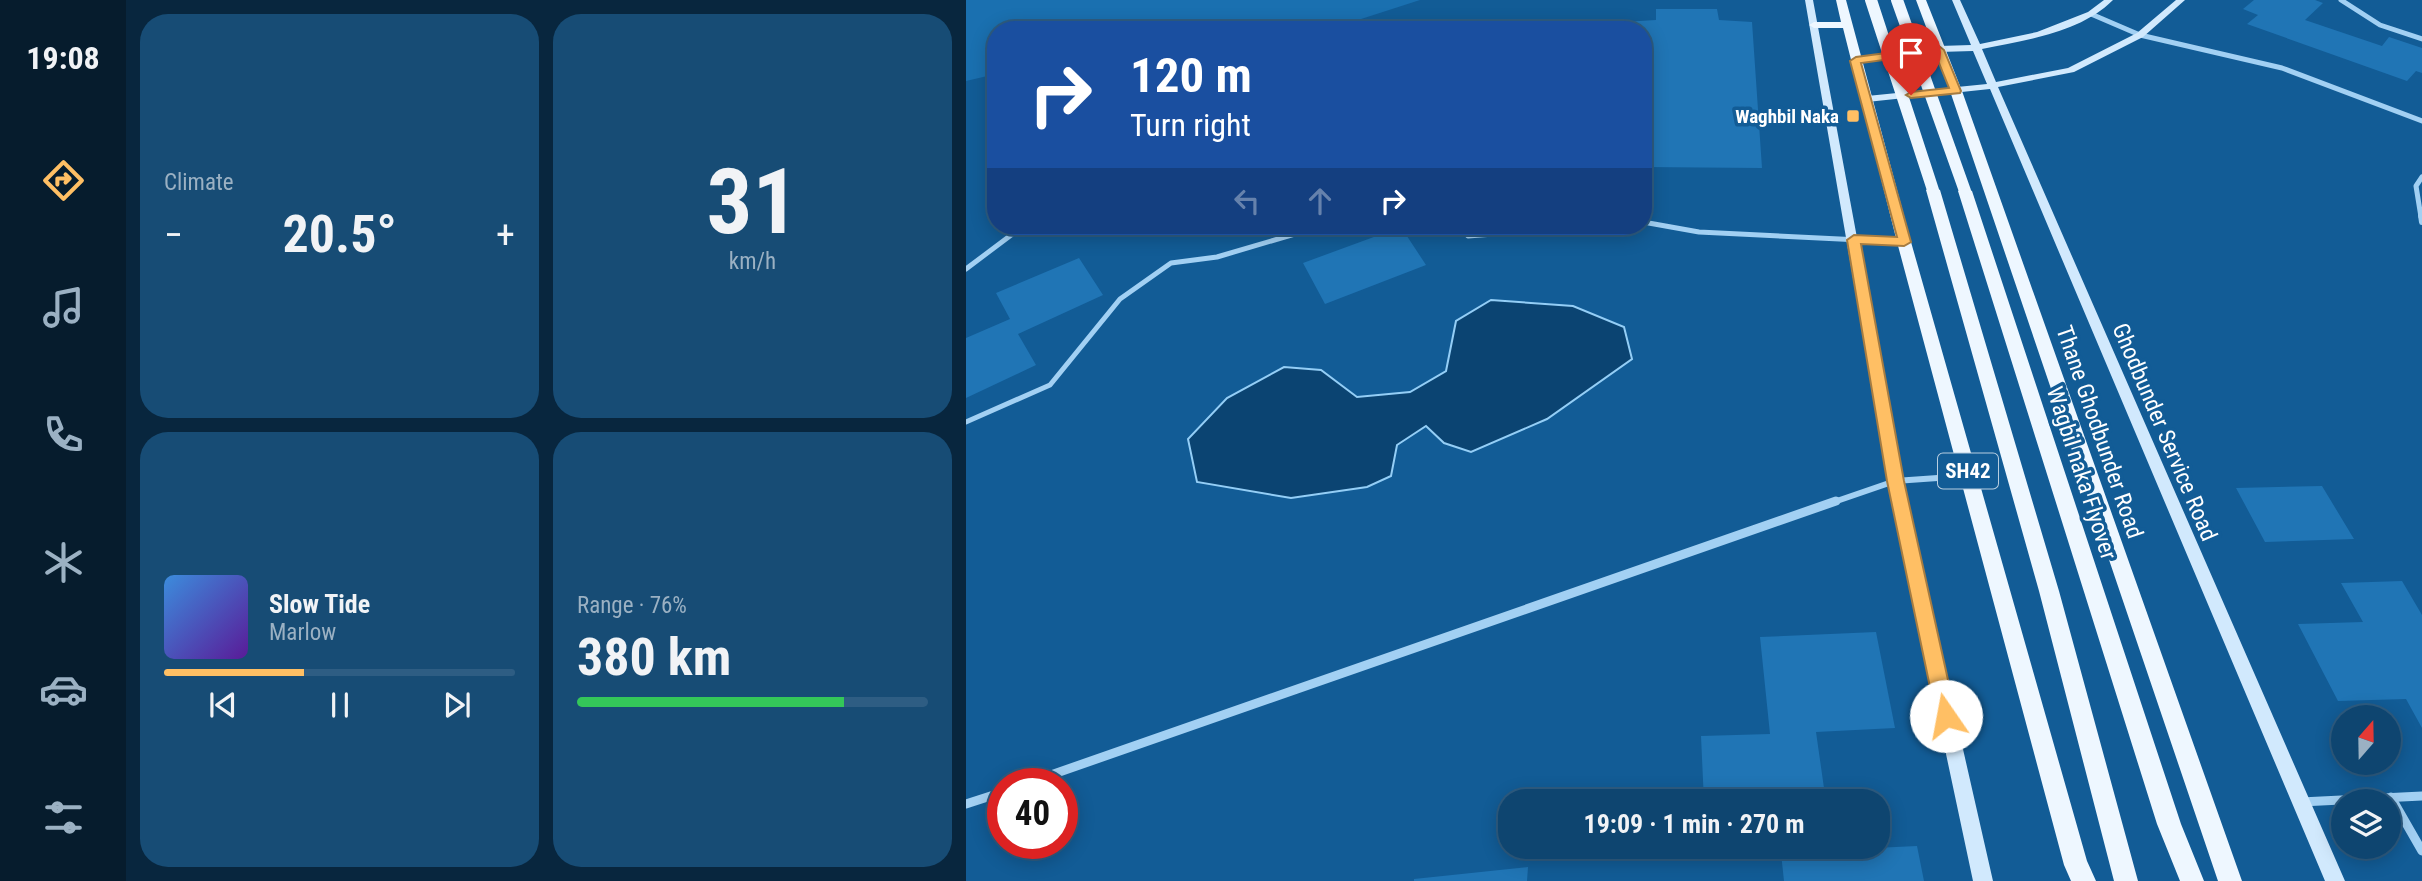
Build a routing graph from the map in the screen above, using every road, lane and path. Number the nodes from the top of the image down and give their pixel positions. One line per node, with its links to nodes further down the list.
1 (1809, 0): 11 (street)
2 (1841, 0): 12 (main road, SH42)
3 (1871, 0): 44 (main road, bridge)
4 (1897, 0): 45 (main road, Wagbil naka Flyover, bridge)
5 (1921, 0): 16 (main road, Thane Ghodbunder Road)
6 (1956, 0): 15 (street, Ghodbunder Service Road)
7 (2109, 0): 10 (street)
8 (2180, 0): 13 (street)
9 (2341, 0): 14 (street)
10 (2091, 14): 13 (street); 15 (street)
11 (1814, 25): 12 (main road); 27 (street)
12 (1847, 25): 17 (main road, SH42)
13 (2140, 35): 18 (street); 21 (street)
14 (2422, 39)
15 (1975, 48): 16 (street); 18 (street, Ghodbunder Service Road)
16 (1939, 50): 17 (street); 19 (main road, Thane Ghodbunder Road)
17 (1856, 61): 20 (main road, SH42)
18 (1991, 86): 19 (street); 38 (street, Ghodbunder Service Road)
19 (1956, 91): 20 (street); 46 (main road, Thane Ghodbunder Road)
20 (1867, 99): 28 (main road, SH42)
21 (2422, 121)
22 (2422, 177): 23 (street)
23 (2422, 222)
24 (1652, 224): 27 (lane)
25 (1011, 235): 29 (lane)
26 (1292, 235): 30 (lane)
27 (1854, 240): 28 (lane); 32 (street)
28 (1904, 242): 31 (main road, SH42)
29 (966, 269)
30 (966, 422)
31 (1969, 476): 32 (street); 43 (main road, SH42)
32 (1895, 481): 33 (street); 42 (street)
33 (1071, 768)
34 (2422, 796): 36 (street)
35 (987, 797): 39 (street)
36 (2401, 797)
37 (2331, 800): 38 (street)
38 (2301, 802): 47 (street, Ghodbunder Service Road)
39 (966, 804)
40 (2401, 816): 41 (street)
41 (2422, 852)
42 (1983, 881)
43 (2084, 881)
44 (2126, 881)
45 (2192, 881)
46 (2230, 881)
47 (2335, 881)

